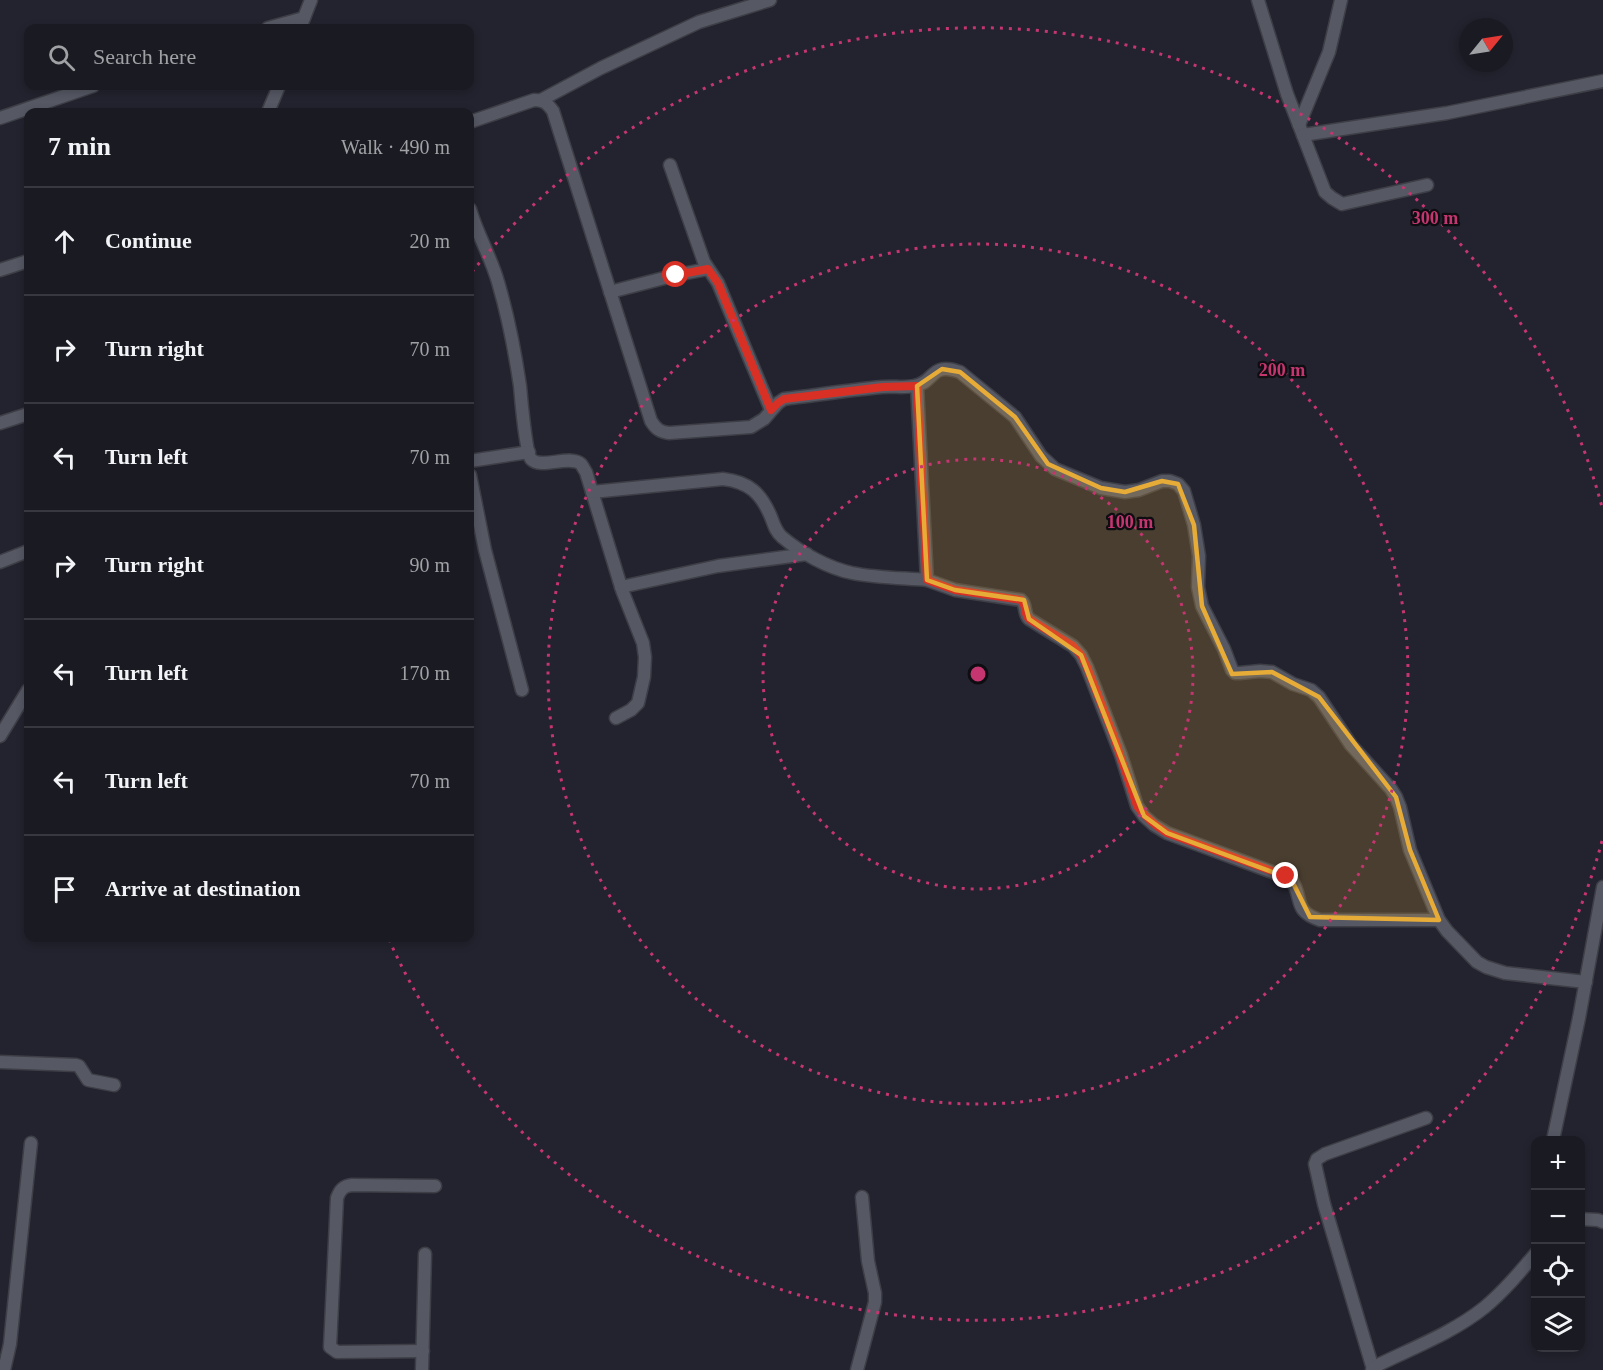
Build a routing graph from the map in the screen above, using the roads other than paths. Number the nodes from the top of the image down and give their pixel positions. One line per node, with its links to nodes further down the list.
1 (311, 0): 5 (street)
2 (770, 0): 9 (street)
3 (1258, 0): 15 (street)
4 (1341, 0): 15 (street)
5 (302, 23)
6 (1603, 81): 15 (street)
7 (81, 90): 10 (street)
8 (277, 90): 11 (street)
9 (541, 100): 14 (street); 22 (street)
10 (29, 108)
11 (270, 108)
12 (24, 110): 13 (street)
13 (0, 118)
14 (474, 121)
15 (1301, 130): 17 (street)
16 (670, 165): 20 (street)
17 (1427, 185)
18 (474, 219): 27 (street)
19 (24, 262): 21 (street)
20 (708, 269): 22 (street); 24 (street)
21 (0, 270)
22 (610, 292): 24 (street)
23 (917, 386): 24 (street); 34 (street); 41 (street)
24 (771, 410)
25 (24, 415): 26 (street)
26 (0, 423)
27 (529, 452): 28 (street); 29 (street)
28 (474, 460)
29 (592, 492): 32 (street); 35 (street)
30 (474, 495): 36 (street)
31 (24, 553): 33 (street)
32 (807, 554): 34 (street); 35 (street)
33 (0, 562)
34 (927, 580): 41 (street)
35 (621, 587): 38 (street)
36 (522, 690)
37 (24, 697): 39 (street)
38 (616, 718)
39 (0, 736)
40 (1603, 887): 42 (street)
41 (1439, 920): 42 (street)
42 (1586, 982): 46 (street)
43 (0, 1062): 44 (street)
44 (114, 1085)
45 (1426, 1118): 58 (street)
46 (1553, 1136)
47 (31, 1143): 55 (street)
48 (435, 1186): 54 (street)
49 (862, 1197): 57 (street)
50 (1585, 1219): 51 (street)
51 (1603, 1222)
52 (425, 1254): 54 (street)
53 (1531, 1259): 58 (street)
54 (423, 1352): 56 (street)
55 (4, 1370)
56 (422, 1370)
57 (857, 1370)
58 (1372, 1370)

